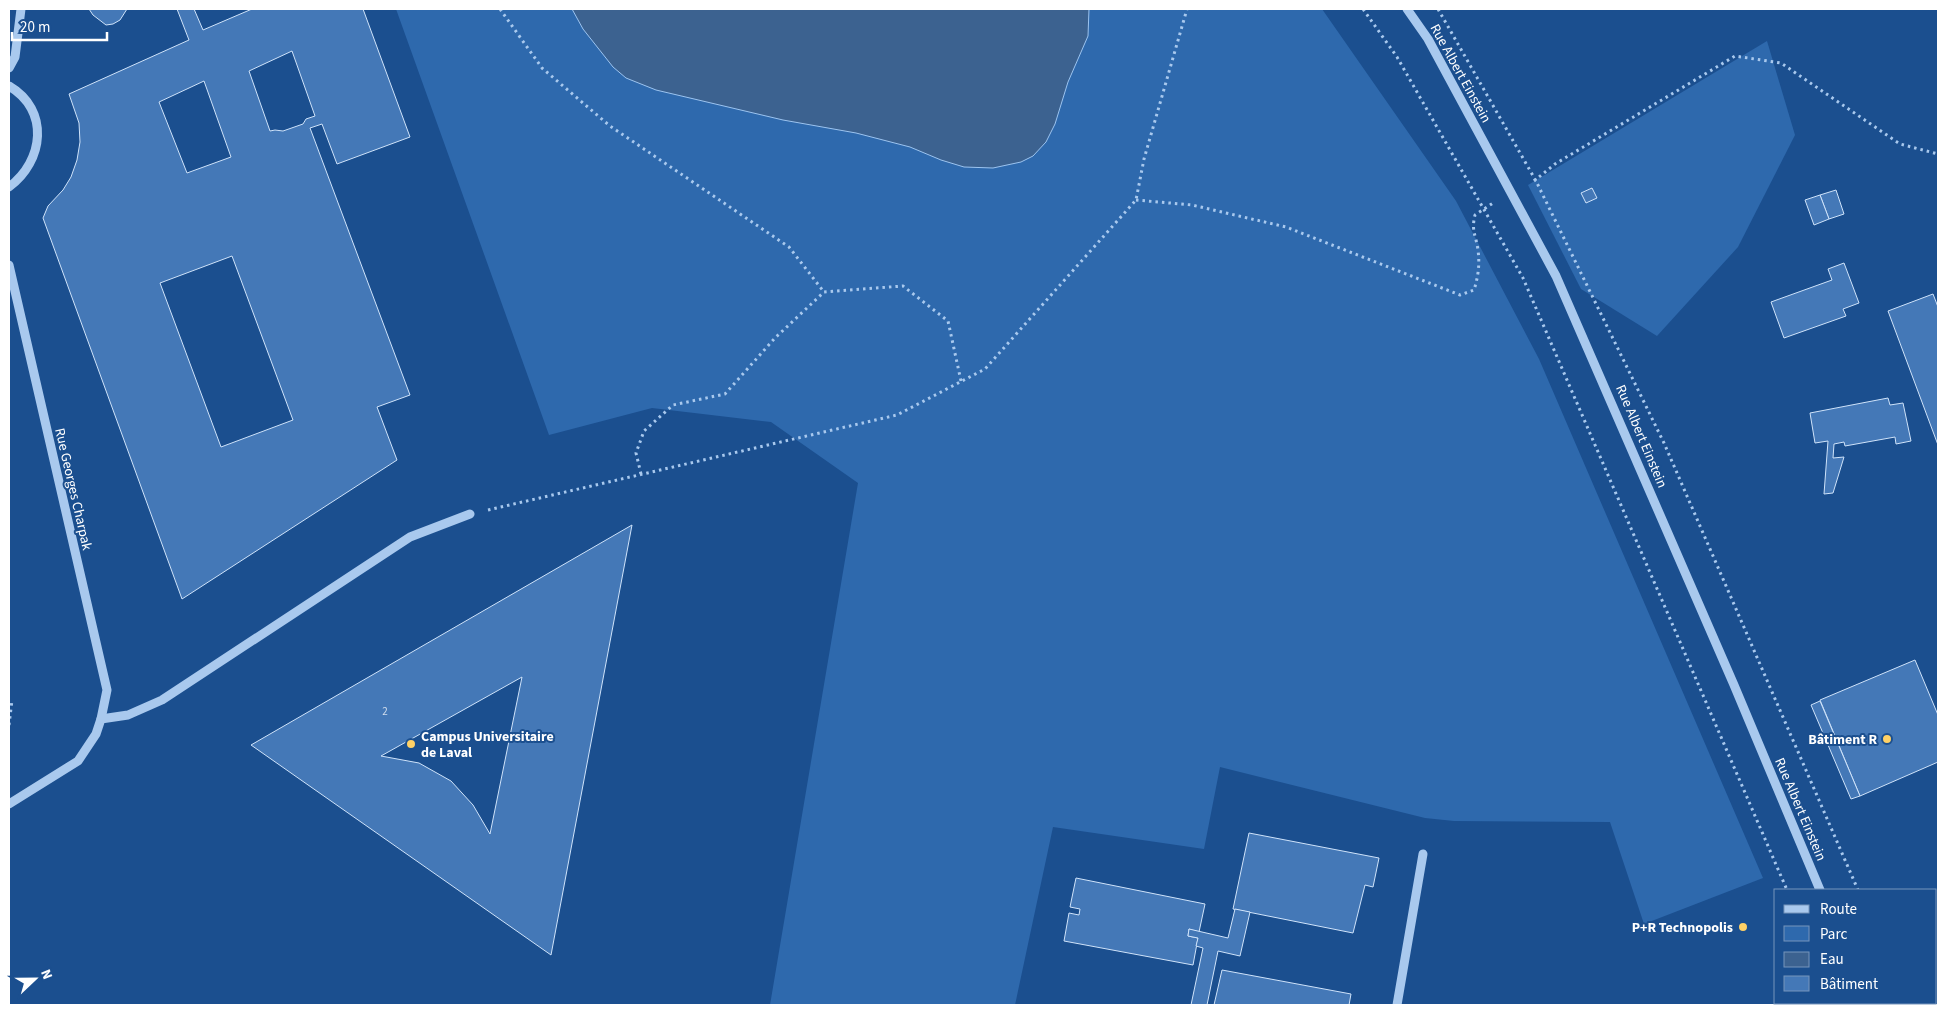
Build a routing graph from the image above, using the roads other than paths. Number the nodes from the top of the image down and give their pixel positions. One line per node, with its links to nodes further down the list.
1 (21, 9): 3 (street)
2 (1407, 9): 11 (street, Rue Albert Einstein)
3 (9, 68)
4 (9, 86): 5 (street)
5 (9, 187)
6 (9, 265): 8 (street, Rue Georges Charpak)
7 (470, 514): 8 (street)
8 (101, 719): 9 (street, Rue Georges Charpak)
9 (9, 804)
10 (1423, 854): 12 (street)
11 (1820, 889)
12 (1398, 1005)

